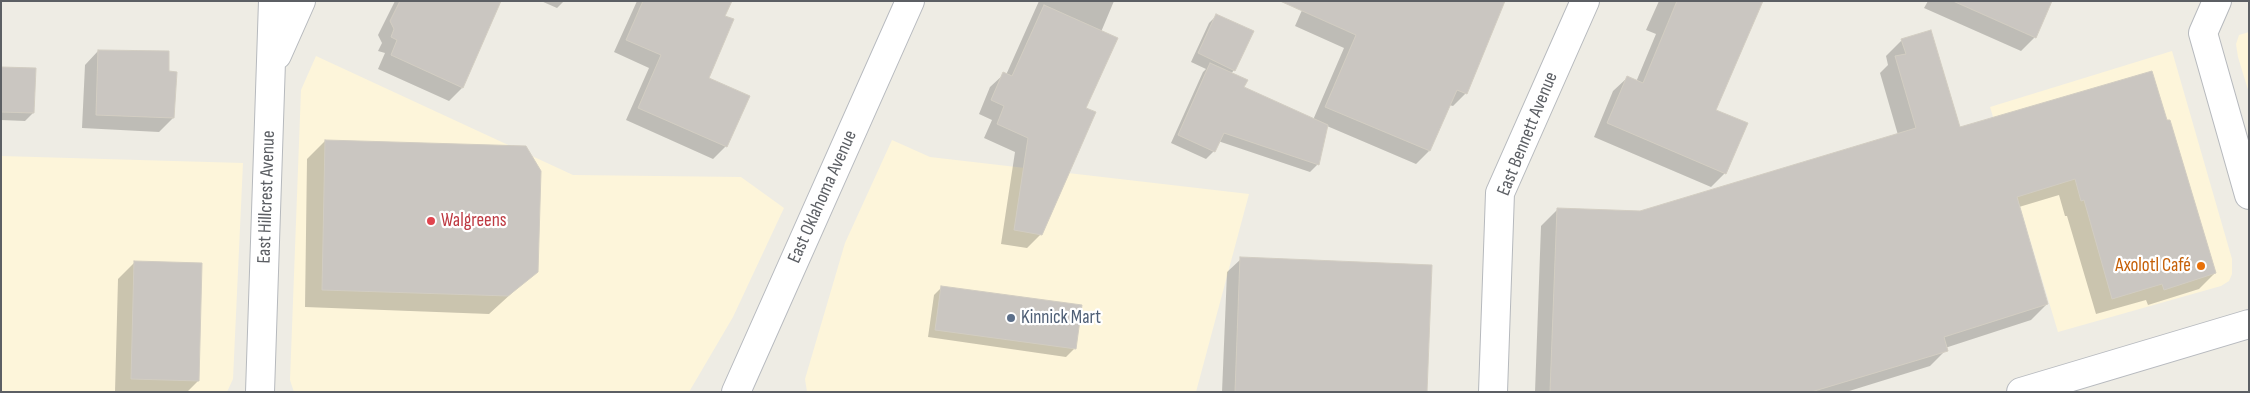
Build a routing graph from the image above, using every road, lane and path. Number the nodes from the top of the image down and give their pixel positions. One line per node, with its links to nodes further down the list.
1 (273, 1): 6 (street, East Hillcrest Avenue)
2 (301, 1): 6 (street)
3 (910, 1): 10 (street, East Oklahoma Avenue)
4 (1585, 1): 11 (street, East Bennett Avenue)
5 (2217, 1): 7 (street)
6 (271, 67): 9 (street, East Hillcrest Avenue)
7 (2249, 195)
8 (2249, 324): 12 (street)
9 (260, 392)
10 (736, 392)
11 (1492, 392)
12 (2021, 392)

